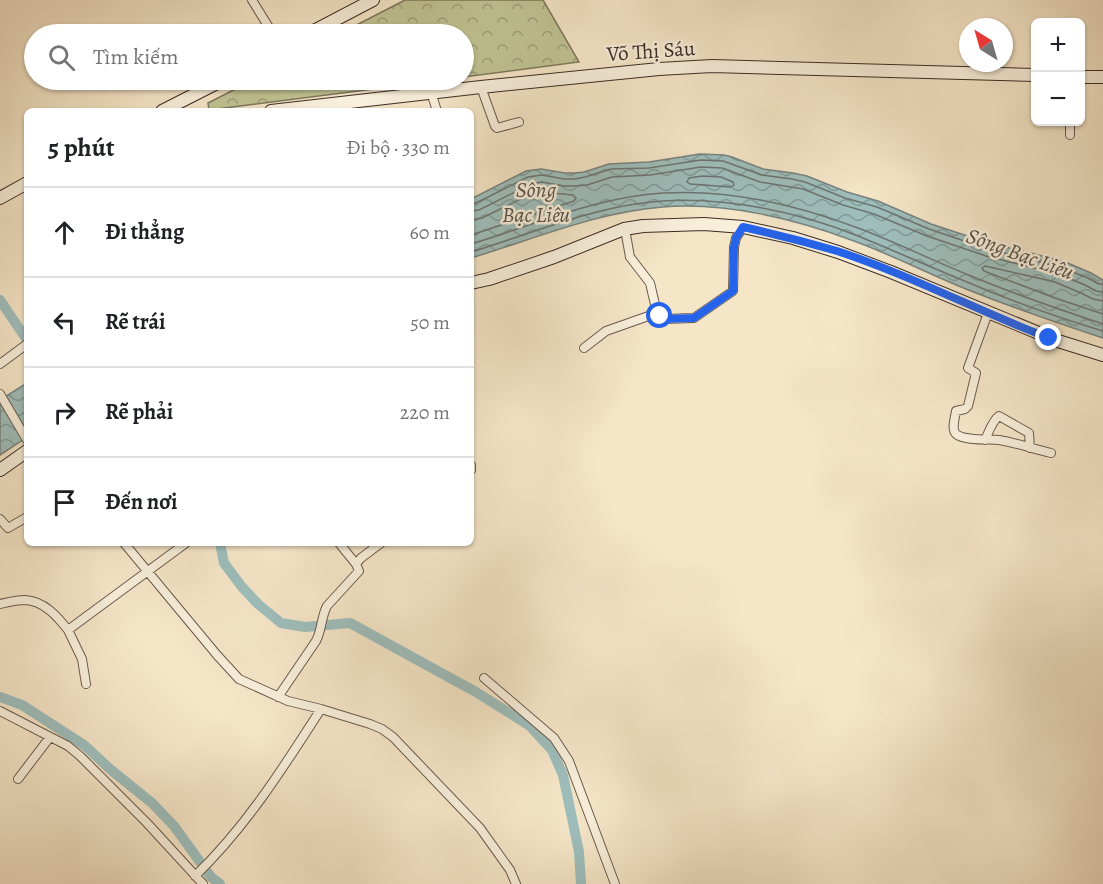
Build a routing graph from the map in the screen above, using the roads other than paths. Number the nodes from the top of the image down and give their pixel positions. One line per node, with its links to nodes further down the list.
1 (252, 0): 3 (street)
2 (373, 0): 4 (main road)
3 (267, 24)
4 (327, 24)
5 (1031, 75): 8 (main road, Võ Thị Sáu)
6 (1085, 77): 7 (main road)
7 (1103, 77)
8 (482, 87): 9 (main road, Võ Thị Sáu); 16 (street)
9 (474, 88)
10 (208, 90): 13 (main road)
11 (451, 90): 12 (main road, Võ Thị Sáu)
12 (431, 92): 14 (main road, Võ Thị Sáu); 15 (street)
13 (185, 105)
14 (296, 108)
15 (436, 108)
16 (519, 122)
17 (1070, 126): 18 (street)
18 (1070, 135)
19 (24, 185): 20 (main road)
20 (0, 198)
21 (743, 227): 22 (main road); 24 (street); 25 (main road)
22 (625, 229): 23 (main road); 24 (street)
23 (474, 283)
24 (657, 313): 27 (street)
25 (988, 313): 28 (main road); 32 (street)
26 (24, 346): 29 (street)
27 (584, 348)
28 (1103, 355)
29 (0, 364)
30 (0, 394): 31 (street)
31 (24, 435)
32 (985, 440): 33 (street); 33 (street)
33 (1030, 448): 35 (street)
34 (24, 453): 36 (main road)
35 (1051, 453)
36 (0, 470)
37 (0, 519): 38 (street)
38 (24, 519)
39 (126, 546): 44 (street)
40 (182, 546): 44 (street)
41 (341, 546): 43 (street)
42 (377, 546): 43 (street)
43 (356, 564): 49 (street)
44 (147, 571): 46 (street); 49 (street)
45 (0, 604): 46 (street)
46 (68, 630): 48 (street)
47 (484, 678): 56 (street)
48 (86, 684)
49 (278, 697): 50 (street)
50 (321, 709): 54 (street); 55 (street)
51 (0, 711): 52 (street)
52 (50, 737): 53 (street); 54 (street)
53 (18, 779)
54 (199, 879)
55 (516, 884)
56 (615, 884)

